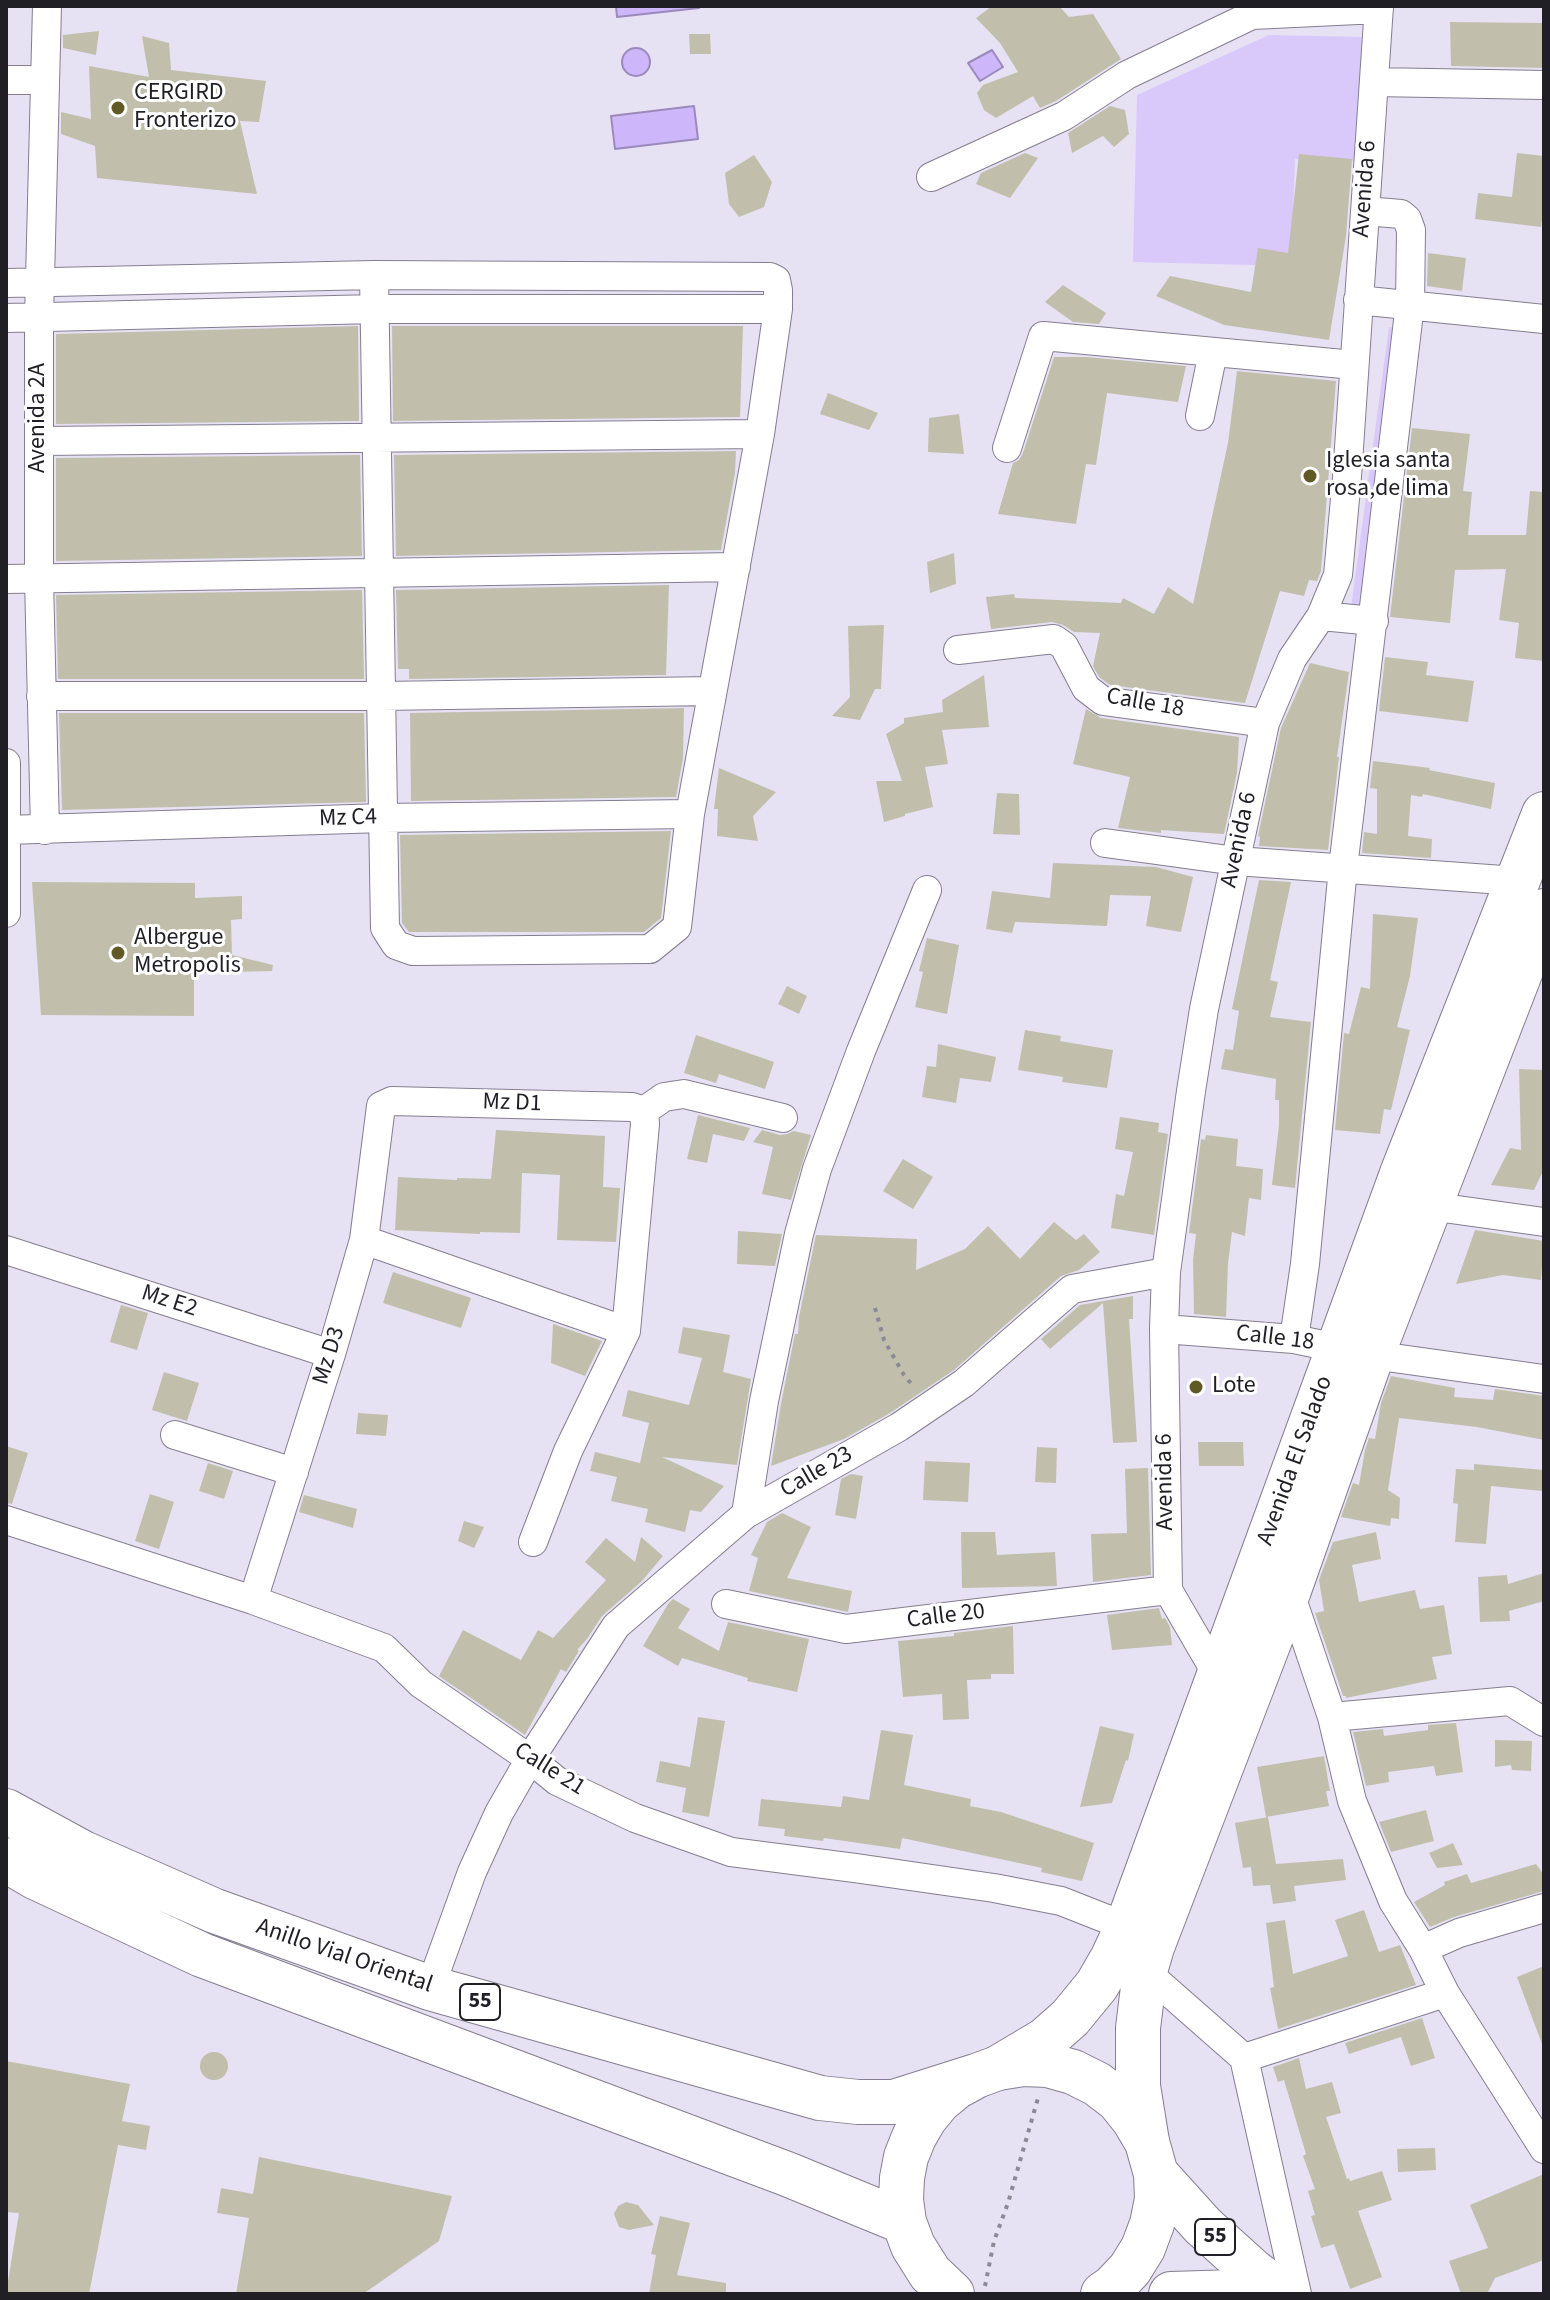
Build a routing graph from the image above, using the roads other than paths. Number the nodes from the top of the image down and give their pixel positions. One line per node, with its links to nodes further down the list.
1 (47, 6): 4 (street, Avenida 2A)
2 (1379, 8): 5 (street, Avenida 6); 7 (street)
3 (6, 80): 4 (street)
4 (45, 80): 11 (street, Avenida 2A)
5 (1374, 82): 6 (street); 8 (street, Avenida 6)
6 (1544, 85)
7 (931, 177)
8 (1365, 211): 12 (street, Avenida 6); 13 (street)
9 (374, 275): 11 (street); 14 (street); 15 (street)
10 (6, 283): 11 (street)
11 (41, 283): 17 (street, Avenida 2A)
12 (1358, 300): 13 (street); 20 (street, Avenida 6)
13 (1410, 304): 18 (street); 31 (street)
14 (375, 309): 15 (street); 17 (street); 23 (street)
15 (778, 309): 22 (street)
16 (6, 318): 17 (street)
17 (39, 318): 24 (street, Avenida 2A)
18 (1544, 319)
19 (1213, 352): 20 (street); 21 (street); 25 (street)
20 (1354, 365): 30 (street, Avenida 6)
21 (1200, 416)
22 (760, 434): 23 (street); 26 (street)
23 (377, 439): 24 (street); 27 (street)
24 (40, 441): 29 (street, Avenida 2A)
25 (1007, 448)
26 (736, 567): 27 (street); 33 (street)
27 (379, 573): 29 (street); 35 (street)
28 (6, 579): 29 (street)
29 (39, 579): 34 (street, Avenida 2A)
30 (1321, 616): 31 (street); 36 (street, Avenida 6)
31 (1374, 621): 45 (street)
32 (958, 650): 36 (street, Calle 18)
33 (712, 691): 35 (street); 38 (street)
34 (41, 696): 35 (street); 42 (street, Avenida 2A)
35 (382, 696): 40 (street)
36 (1265, 723): 44 (street, Avenida 6)
37 (6, 763): 41 (street)
38 (690, 814): 40 (street, Mz C4); 40 (street)
39 (1544, 814): 47 (main road, Avenida El Salado)
40 (383, 818): 42 (street, Mz C4)
41 (7, 830): 42 (street, Mz C4); 48 (street)
42 (45, 830)
43 (1105, 843): 44 (street)
44 (1236, 861): 45 (street); 56 (street, Avenida 6)
45 (1343, 868): 47 (street); 59 (street)
46 (927, 890): 65 (street)
47 (1530, 896): 52 (main road, Avenida El Salado); 60 (main road, Avenida El Salado)
48 (6, 913)
49 (381, 1106): 50 (street, Mz D1); 54 (street, Mz D3)
50 (644, 1111): 51 (street); 58 (street)
51 (783, 1118)
52 (1429, 1206): 53 (street); 60 (main road, Avenida El Salado)
53 (1544, 1222)
54 (364, 1240): 58 (street); 61 (street, Mz D3)
55 (6, 1250): 61 (street, Mz E2)
56 (1166, 1272): 57 (street, Avenida 6); 65 (street, Calle 23)
57 (1164, 1329): 59 (street, Calle 18); 68 (street, Avenida 6)
58 (626, 1331): 67 (street)
59 (1294, 1339): 60 (street, Calle 18)
60 (1354, 1351): 62 (street, Calle 18); 69 (main road, Avenida El Salado); 72 (main road, Avenida El Salado)
61 (331, 1354): 64 (street, Mz D3)
62 (1544, 1379)
63 (175, 1435): 64 (street)
64 (294, 1472): 70 (street, Mz D3)
65 (746, 1514): 75 (street, Calle 23)
66 (6, 1520): 70 (street, Calle 21)
67 (533, 1542)
68 (1168, 1590): 71 (street, Calle 20); 72 (street, Avenida 6)
69 (1289, 1590): 73 (street); 81 (main road, Avenida El Salado)
70 (253, 1600): 75 (street, Calle 21)
71 (726, 1604)
72 (1218, 1676): 79 (main road, Avenida El Salado)
73 (1332, 1717): 74 (street); 80 (street)
74 (1544, 1722)
75 (530, 1759): 79 (street, Calle 21); 82 (street, Calle 23)
76 (6, 1811): 82 (main road, Anillo Vial Oriental / 55)
77 (6, 1860): 88 (main road, Anillo Vial Oriental / 55)
78 (1544, 1908): 80 (street)
79 (1127, 1927): 85 (main road, Avenida El Salado)
80 (1423, 1949): 83 (street)
81 (1145, 1971): 84 (street); 87 (main road, Avenida El Salado)
82 (430, 1988): 85 (main road, Anillo Vial Oriental / 55)
83 (1445, 1993): 84 (street); 86 (street)
84 (1244, 2058): 93 (street)
85 (987, 2072): 87 (main road); 88 (main road)
86 (1544, 2149)
87 (1151, 2158): 90 (main road, Avenida El Salado); 92 (main road, 55)
88 (904, 2222): 89 (main road)
89 (952, 2294)
90 (1103, 2294)
91 (1171, 2294): 92 (main road, 55)
92 (1284, 2294)
93 (1297, 2294)

